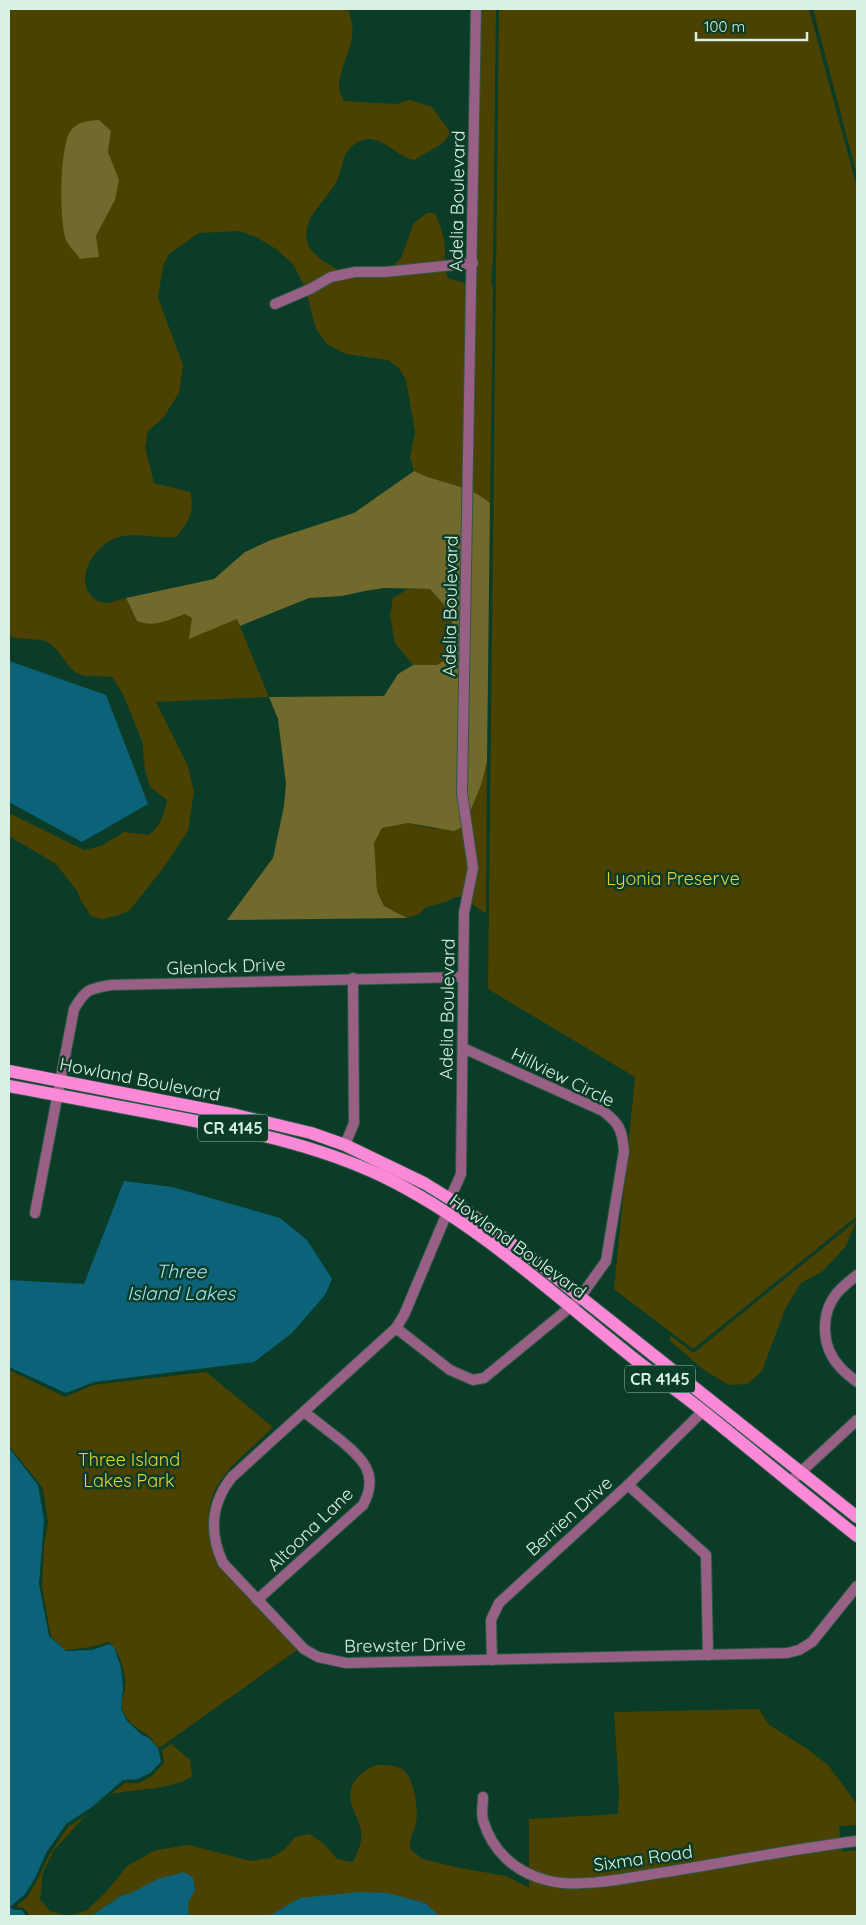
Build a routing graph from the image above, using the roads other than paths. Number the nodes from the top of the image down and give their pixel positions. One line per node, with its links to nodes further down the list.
1 (476, 9): 2 (street, Adelia Boulevard)
2 (473, 263): 3 (street); 4 (street, Adelia Boulevard)
3 (275, 304)
4 (463, 977): 5 (street, Glenlock Drive); 6 (street, Adelia Boulevard)
5 (353, 978): 8 (street, Glenlock Drive); 11 (street)
6 (463, 1048): 12 (street, Adelia Boulevard); 17 (street, Hillview Circle)
7 (9, 1071): 8 (main road, Howland Boulevard / CR 4145)
8 (59, 1081): 10 (street, Glenlock Drive); 11 (main road, Howland Boulevard / CR 4145)
9 (9, 1086): 10 (main road, Howland Boulevard / CR 4145)
10 (56, 1095): 13 (main road, Howland Boulevard / CR 4145); 14 (street, Glenlock Drive)
11 (345, 1145): 12 (main road, Howland Boulevard / CR 4145)
12 (450, 1199): 13 (main road); 17 (main road, Howland Boulevard / CR 4145)
13 (428, 1202): 15 (main road, Howland Boulevard / CR 4145)
14 (35, 1213)
15 (446, 1213): 18 (main road, Howland Boulevard / CR 4145); 19 (street, Brewster Drive)
16 (857, 1275): 20 (street)
17 (581, 1296): 18 (street); 24 (main road, Howland Boulevard / CR 4145)
18 (571, 1306): 19 (street); 21 (main road, Howland Boulevard / CR 4145)
19 (396, 1328): 22 (street, Brewster Drive)
20 (857, 1382)
21 (703, 1411): 25 (main road, Howland Boulevard / CR 4145); 26 (street, Berrien Drive)
22 (304, 1412): 30 (street, Brewster Drive); 30 (street, Altoona Lane)
23 (857, 1420): 24 (street)
24 (800, 1472): 25 (street); 27 (main road, Howland Boulevard / CR 4145)
25 (790, 1482): 28 (main road, Howland Boulevard / CR 4145)
26 (628, 1485): 31 (street); 32 (street, Berrien Drive)
27 (857, 1517)
28 (857, 1536)
29 (857, 1586): 31 (street, Brewster Drive)
30 (257, 1600): 32 (street, Brewster Drive)
31 (708, 1655): 32 (street, Brewster Drive)
32 (492, 1660)
33 (483, 1797): 34 (street, Sixma Road)
34 (857, 1841)

